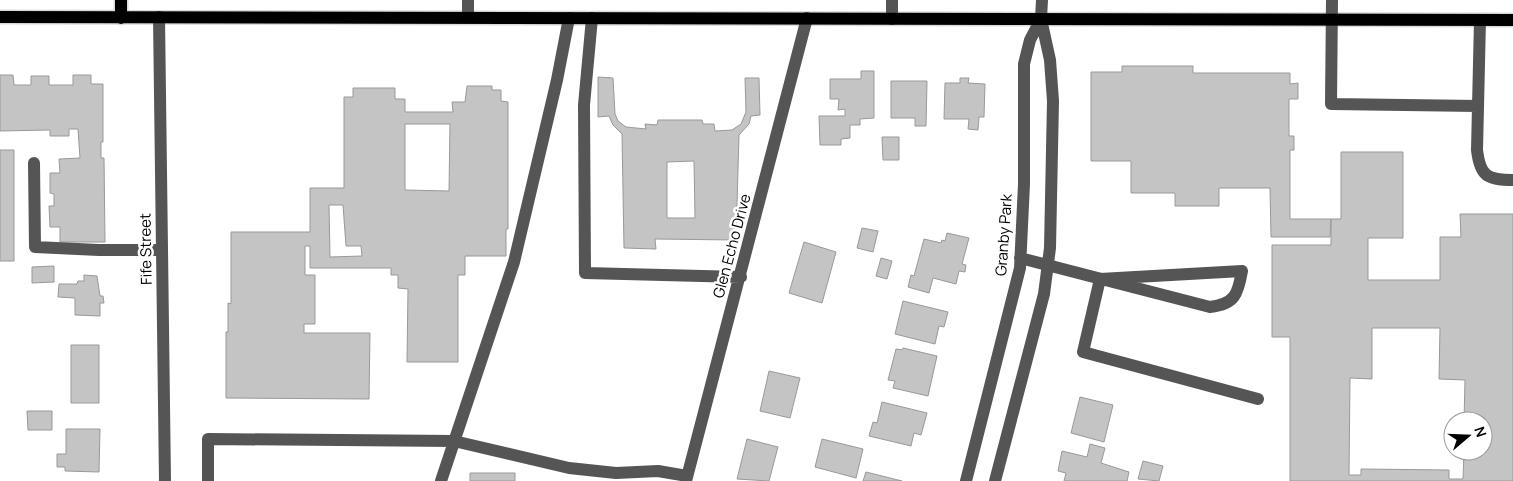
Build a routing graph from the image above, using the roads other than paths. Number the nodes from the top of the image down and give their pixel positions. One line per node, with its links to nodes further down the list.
1 (121, 0): 9 (main road)
2 (468, 0): 7 (street)
3 (892, 0): 13 (street)
4 (1042, 0): 14 (street, Granby Park)
5 (1332, 0): 15 (street)
6 (159, 17): 7 (main road); 9 (main road); 21 (street, Fife Street)
7 (468, 17): 10 (main road)
8 (0, 18): 9 (main road)
9 (121, 18)
10 (569, 18): 11 (main road); 27 (street)
11 (592, 18): 12 (main road); 24 (street)
12 (808, 18): 13 (main road); 24 (street, Glen Echo Drive)
13 (892, 18): 14 (main road)
14 (1041, 19): 15 (main road); 22 (street, Granby Park); 23 (street, Granby Park)
15 (1332, 20): 16 (main road); 18 (street)
16 (1480, 20): 17 (main road); 18 (street)
17 (1513, 20)
18 (1478, 106): 20 (street)
19 (34, 163): 21 (street)
20 (1513, 180)
21 (162, 250): 29 (street, Fife Street)
22 (1020, 258): 23 (street); 32 (street, Granby Park)
23 (1049, 266): 25 (street); 33 (street, Granby Park)
24 (741, 277): 28 (street, Glen Echo Drive)
25 (1100, 279): 25 (street); 26 (street)
26 (1258, 400)
27 (454, 441): 28 (street); 30 (street); 31 (street)
28 (687, 479)
29 (165, 481)
30 (208, 481)
31 (441, 481)
32 (966, 481)
33 (995, 481)

